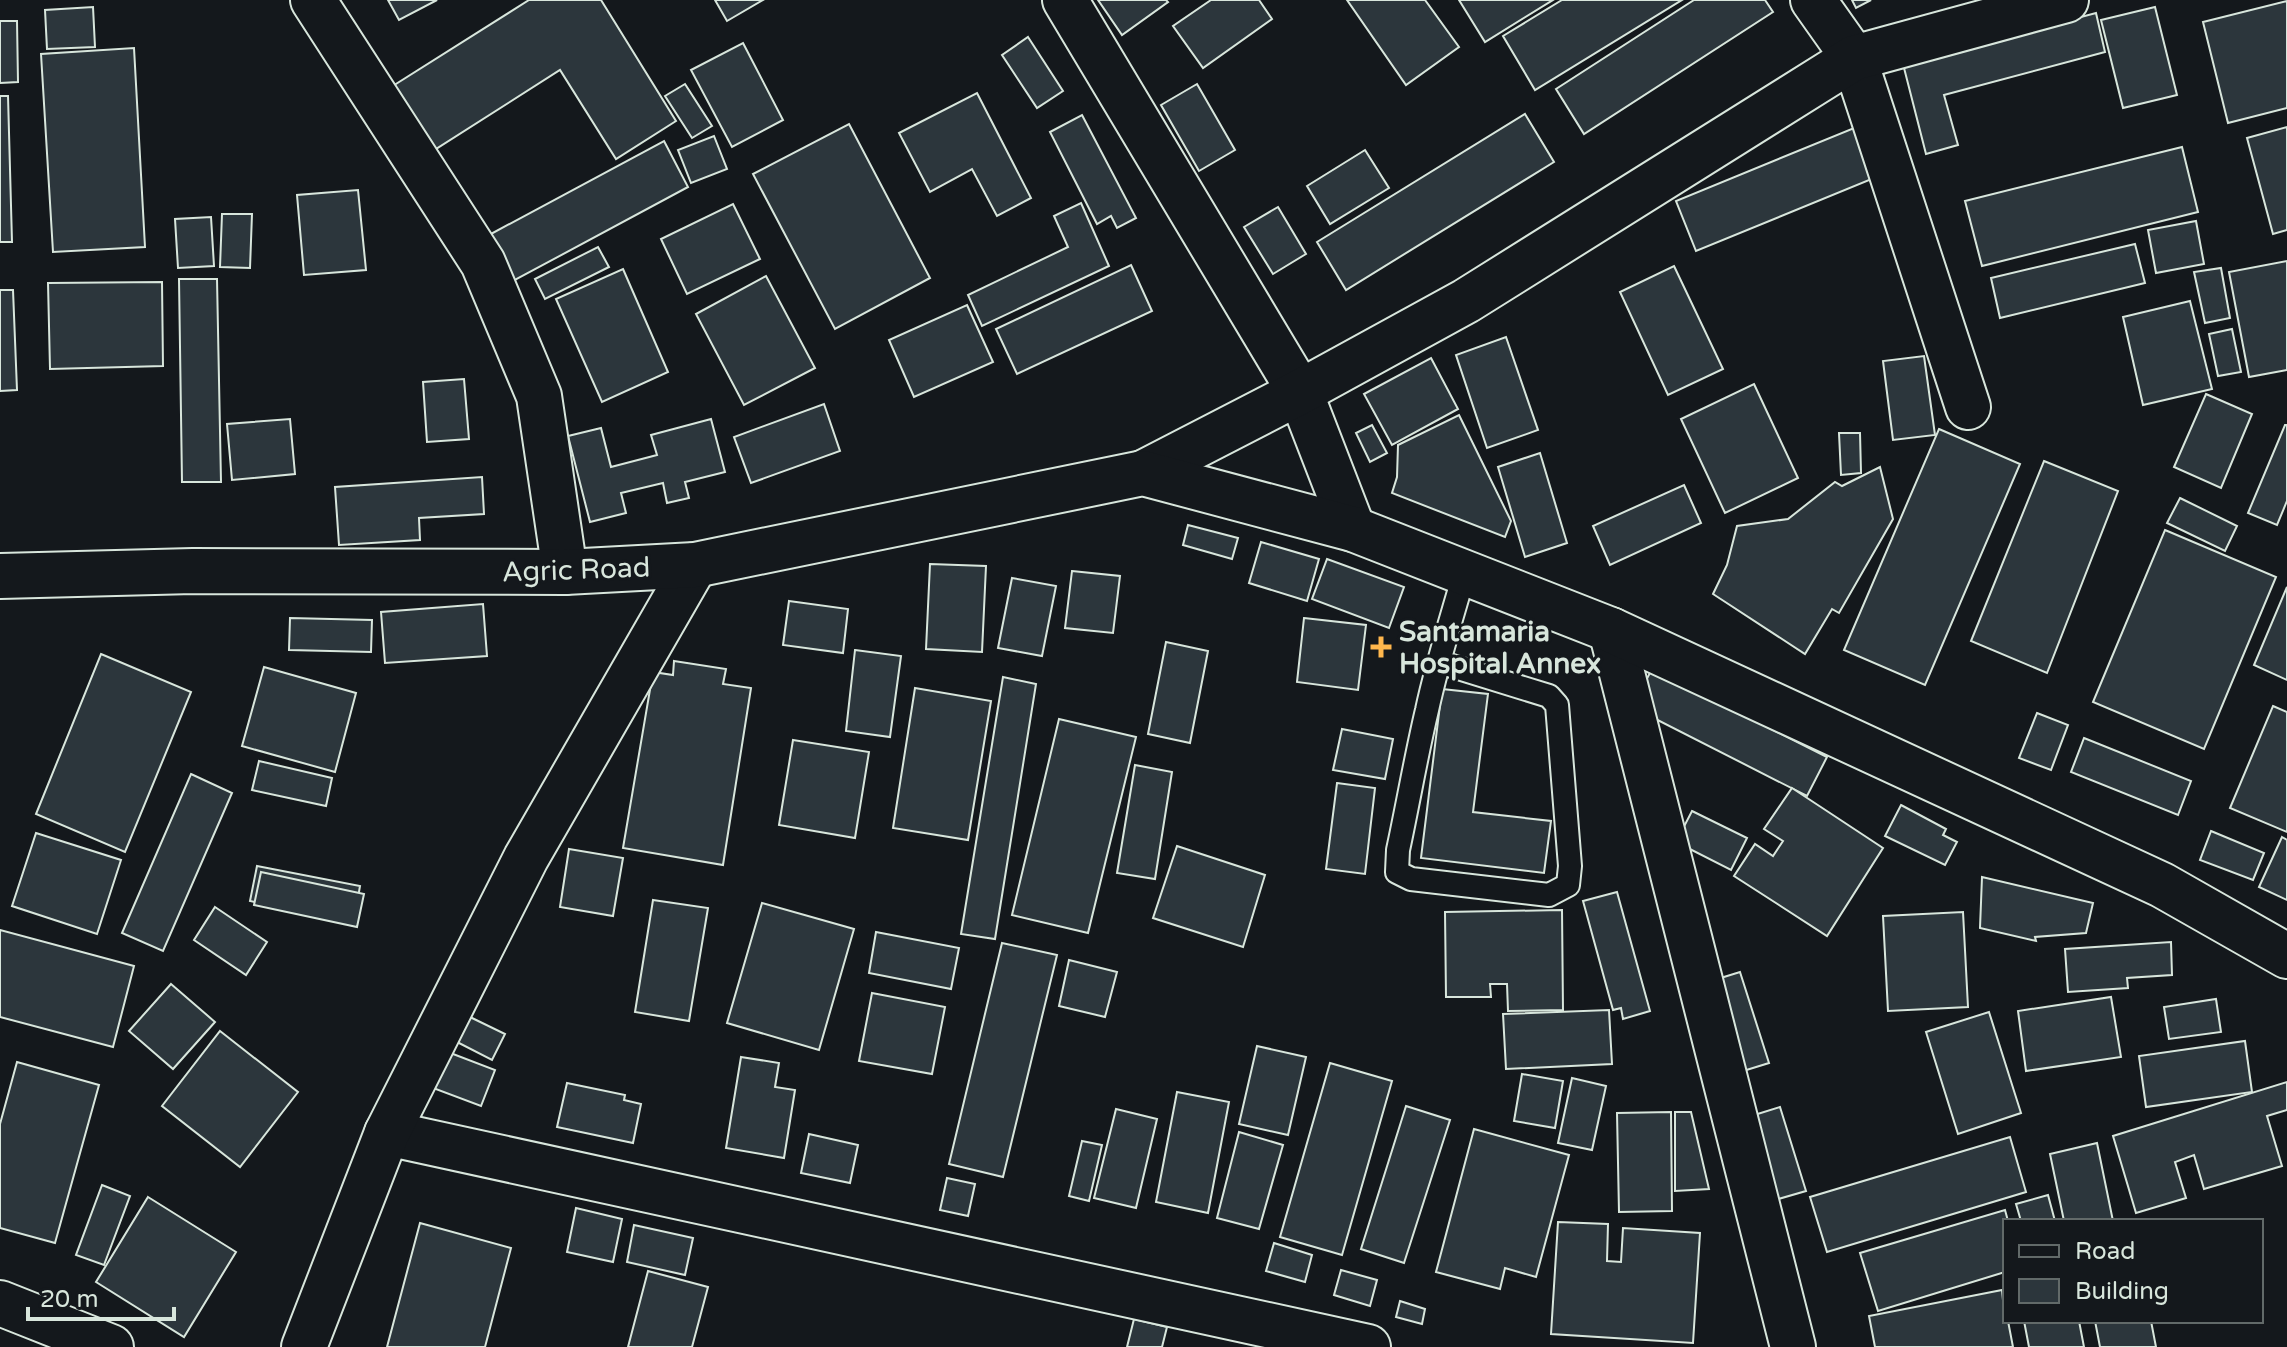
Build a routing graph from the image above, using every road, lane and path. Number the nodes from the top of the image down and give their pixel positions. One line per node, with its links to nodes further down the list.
1 (313, 0): 12 (street)
2 (1065, 0): 6 (street)
3 (1813, 0): 5 (street)
4 (2066, 0): 5 (street)
5 (1854, 58): 6 (street); 7 (street)
6 (1300, 392): 8 (street); 9 (street)
7 (1968, 407)
8 (1143, 473): 9 (street); 10 (street, Agric Road)
9 (1353, 529): 11 (street)
10 (695, 565): 12 (street, Agric Road); 17 (street)
11 (1465, 571): 14 (street); 15 (lane)
12 (565, 572): 13 (street, Agric Road)
13 (0, 576)
14 (1611, 630): 16 (street); 22 (street)
15 (1439, 662): 15 (lane)
16 (2287, 956)
17 (387, 1133): 20 (street); 21 (street)
18 (0, 1303): 19 (street)
19 (111, 1347)
20 (304, 1347)
21 (1368, 1347)
22 (1793, 1347)

